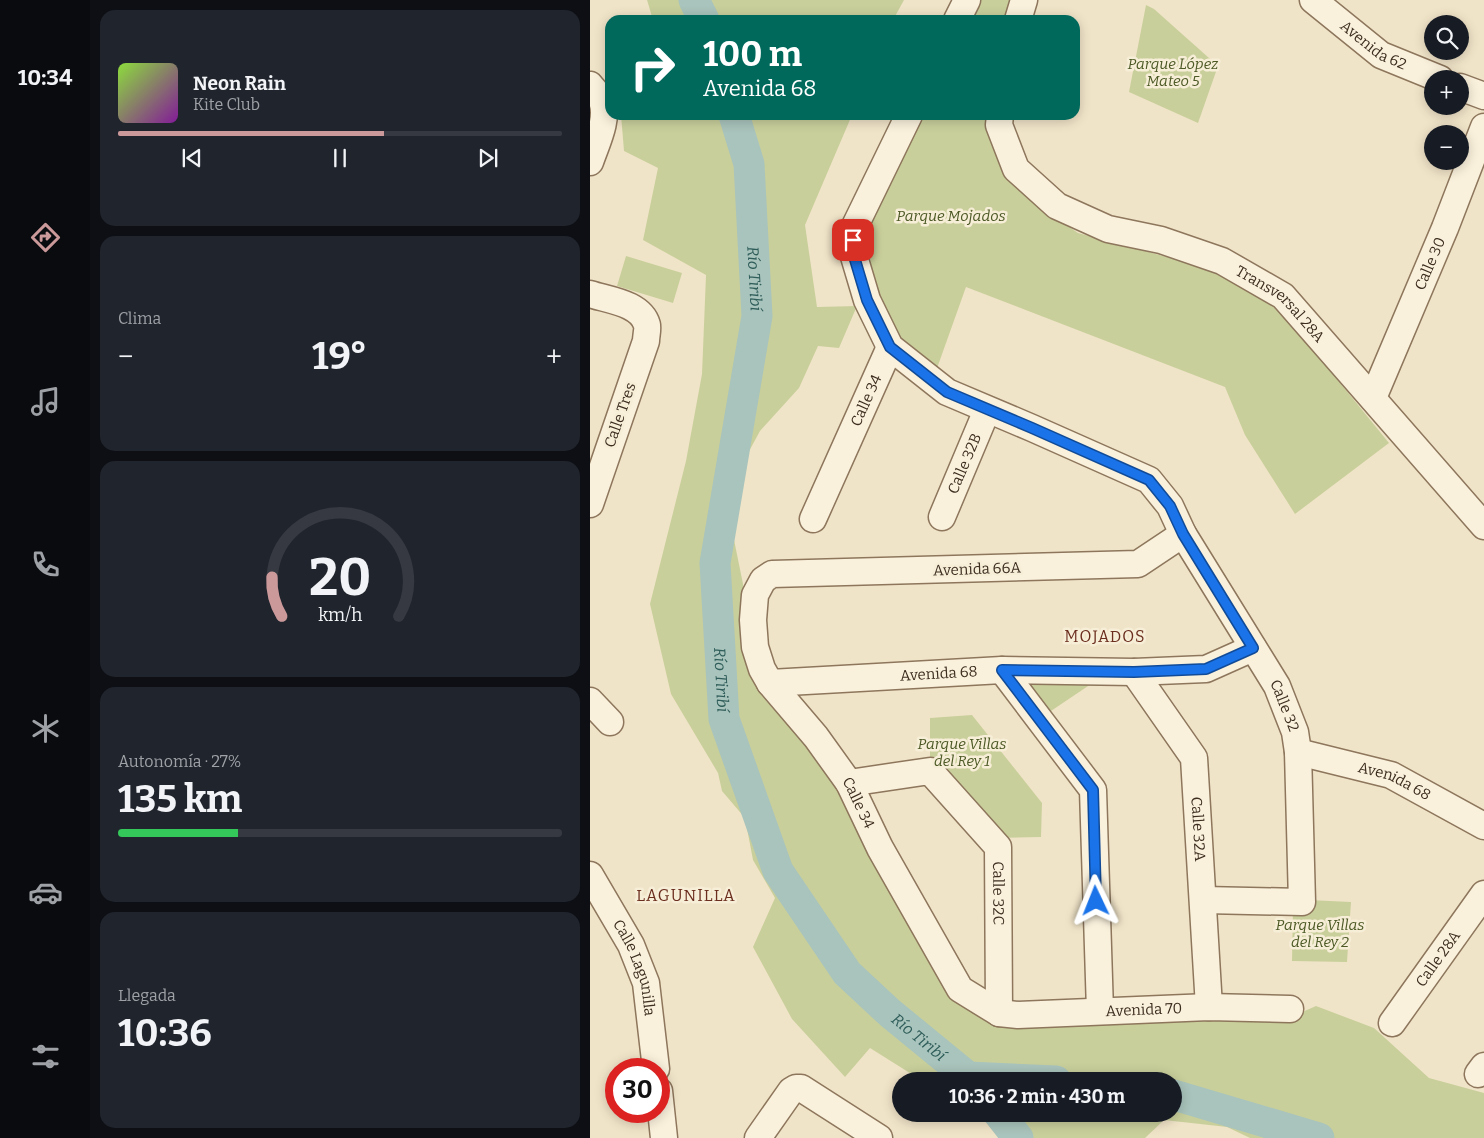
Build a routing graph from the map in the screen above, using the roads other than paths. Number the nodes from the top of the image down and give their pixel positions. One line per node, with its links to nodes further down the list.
1 (967, 0): 4 (street)
2 (1024, 0): 5 (street)
3 (1313, 0): 6 (street, Avenida 62)
4 (960, 15)
5 (1020, 15)
6 (1424, 73)
7 (1469, 90): 9 (street)
8 (600, 92): 13 (street)
9 (1484, 96)
10 (907, 120): 15 (street)
11 (1000, 120): 16 (street, Transversal 28A)
12 (1484, 127): 16 (street, Calle 30)
13 (590, 162)
14 (590, 294): 18 (street, Calle Tres)
15 (890, 347): 17 (street, Calle 32); 20 (street, Calle 34)
16 (1373, 398): 21 (street, Transversal 28A)
17 (987, 410): 19 (street, Calle 32B); 22 (street, Calle 32)
18 (590, 504)
19 (942, 517)
20 (813, 520)
21 (1484, 526)
22 (1183, 534): 23 (street, Avenida 66A); 24 (street, Calle 32)
23 (763, 580): 27 (street, Calle 34)
24 (1253, 648): 26 (street, Avenida 68); 30 (street, Calle 32)
25 (1002, 670): 26 (street, Avenida 68); 27 (street, Avenida 68); 38 (street)
26 (1134, 672): 35 (street, Calle 32A)
27 (770, 683): 31 (street, Calle 34)
28 (590, 701): 29 (street)
29 (610, 722)
30 (1298, 752): 32 (street, Avenida 68); 35 (street, Calle 32)
31 (849, 783): 39 (street, Calle 34); 39 (street, Calle 32C)
32 (1484, 826)
33 (590, 876): 41 (street, Calle Lagunilla)
34 (1484, 894): 40 (street, Calle 28A)
35 (1204, 900): 36 (street, Calle 32A)
36 (1209, 1007): 37 (street, Avenida 70); 38 (street, Avenida 70)
37 (1290, 1009)
38 (1100, 1011): 39 (street, Avenida 70)
39 (999, 1013)
40 (1392, 1023)
41 (655, 1058)
42 (662, 1123): 43 (street)
43 (664, 1138)
44 (758, 1138): 45 (street)
45 (878, 1138)

